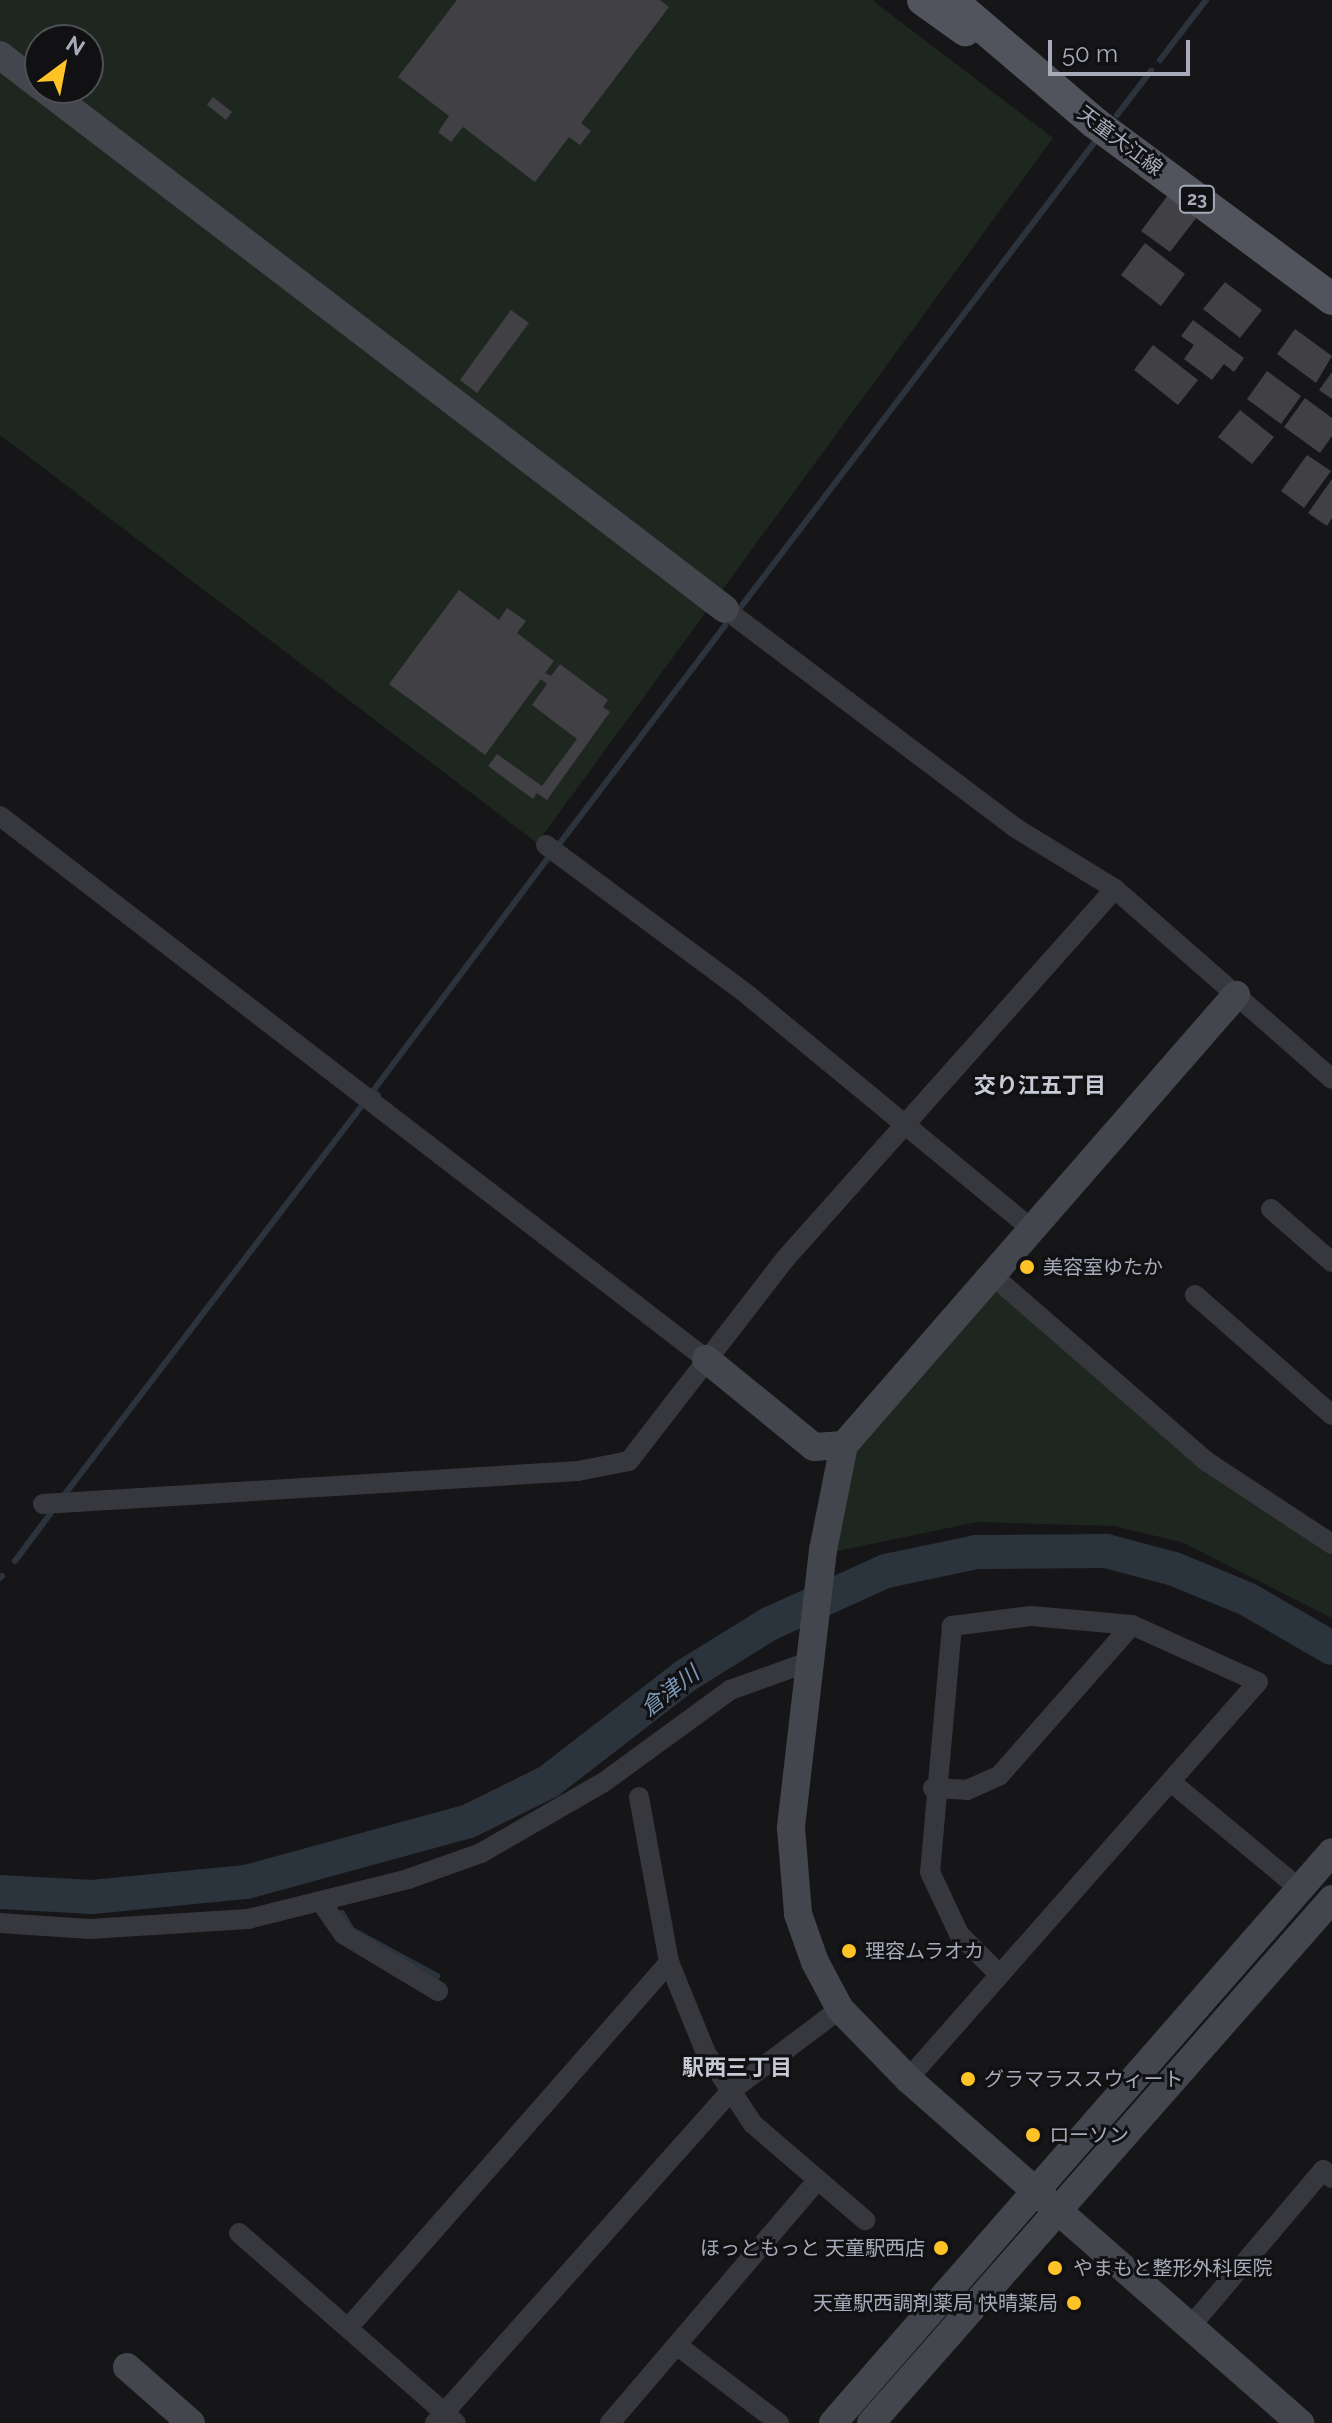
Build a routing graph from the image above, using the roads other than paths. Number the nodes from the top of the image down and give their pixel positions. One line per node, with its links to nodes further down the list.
1 (923, 0): 5 (main road, 天童大江線 / 23)
2 (951, 0): 5 (main road, 天童大江線 / 23)
3 (0, 55): 4 (street)
4 (24, 73)
5 (1063, 98): 7 (main road, 天童大江線 / 23)
6 (64, 104): 8 (street)
7 (1332, 299)
8 (725, 609): 11 (street)
9 (0, 816): 20 (street)
10 (546, 845): 14 (street)
11 (1115, 889): 12 (street); 14 (street)
12 (1236, 995): 13 (street); 16 (street)
13 (1332, 1079)
14 (907, 1122): 16 (street); 20 (street)
15 (1271, 1209): 17 (street)
16 (1030, 1228): 18 (street)
17 (1332, 1262)
18 (992, 1275): 22 (street); 24 (street)
19 (1195, 1295): 21 (street)
20 (706, 1359): 22 (street); 23 (street)
21 (1332, 1415)
22 (844, 1445): 26 (street)
23 (43, 1504)
24 (1332, 1544)
25 (1132, 1625): 27 (street); 28 (street); 28 (street)
26 (809, 1654): 33 (street); 38 (street)
27 (1171, 1782): 31 (street); 36 (street)
28 (933, 1788): 36 (street)
29 (639, 1797): 35 (street)
30 (1332, 1852): 31 (street)
31 (1300, 1889): 43 (street)
32 (1332, 1899): 44 (street)
33 (321, 1902): 34 (street); 37 (street)
34 (0, 1923)
35 (669, 1962): 40 (street); 48 (street)
36 (999, 1974): 39 (street)
37 (438, 1991)
38 (840, 2009): 39 (street); 40 (street)
39 (908, 2079): 43 (street)
40 (732, 2090): 42 (street); 51 (street)
41 (1329, 2169): 47 (street)
42 (816, 2182): 45 (street); 49 (street)
43 (1035, 2190): 44 (street); 55 (street)
44 (1057, 2208): 47 (street); 56 (street)
45 (865, 2220)
46 (239, 2233): 48 (street)
47 (1190, 2327): 57 (street)
48 (348, 2328): 51 (street)
49 (678, 2346): 53 (street); 54 (street)
50 (127, 2367): 52 (street)
51 (445, 2420)
52 (191, 2423)
53 (610, 2423)
54 (779, 2423)
55 (833, 2423)
56 (871, 2423)
57 (1300, 2423)

